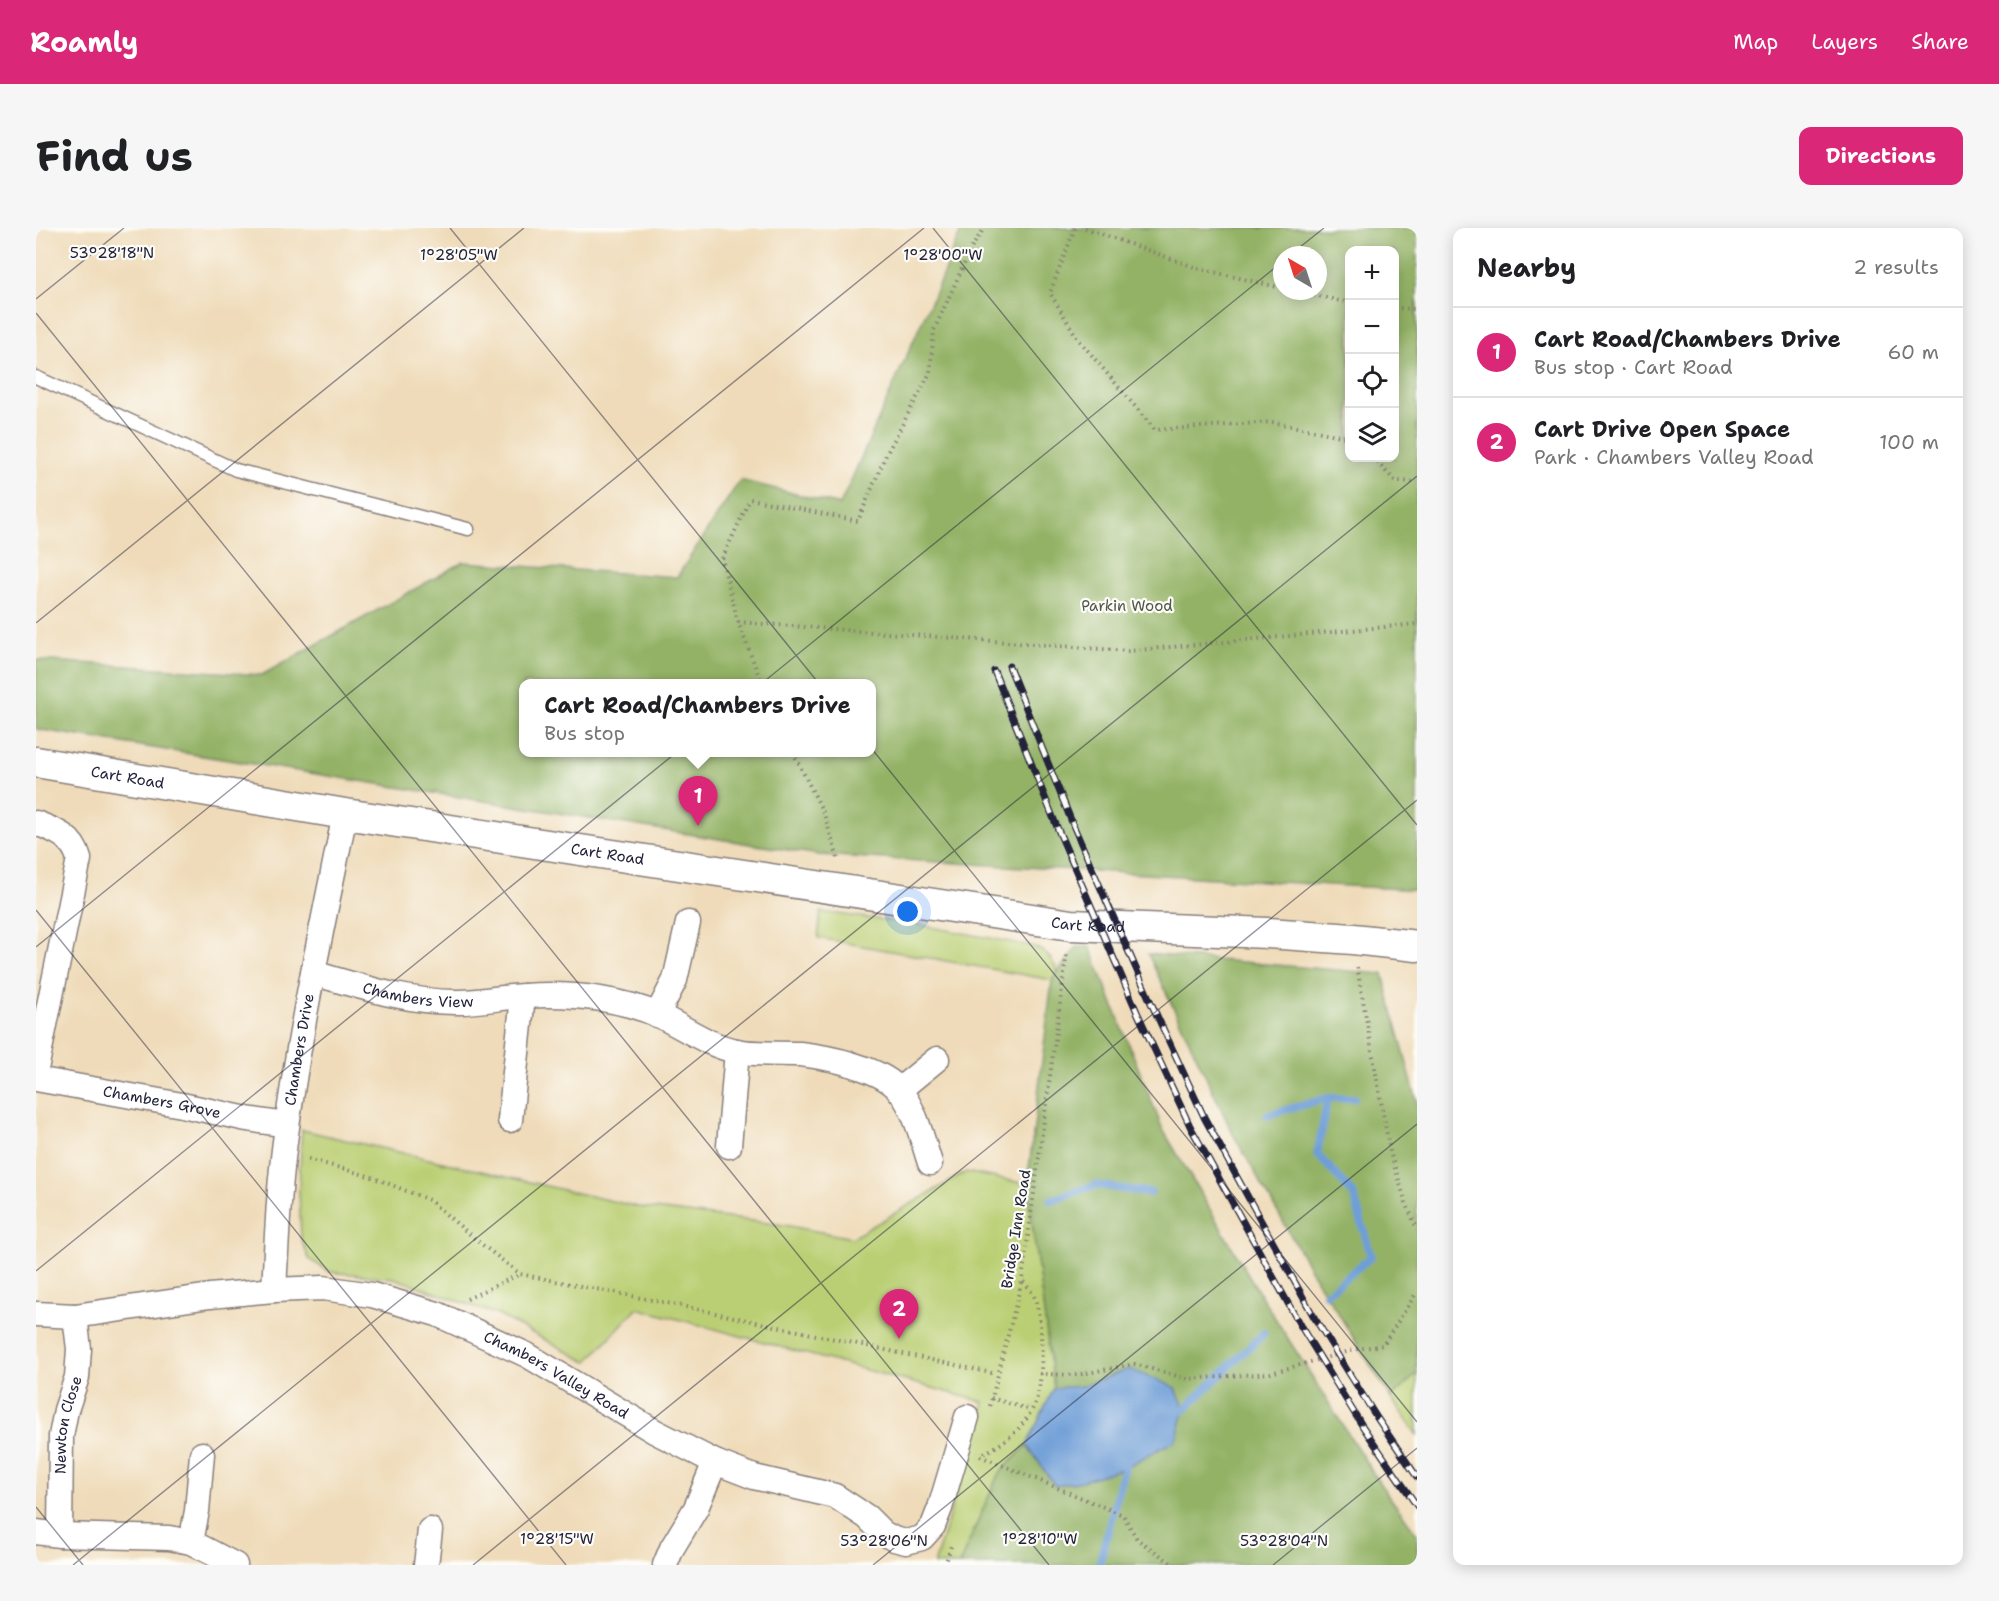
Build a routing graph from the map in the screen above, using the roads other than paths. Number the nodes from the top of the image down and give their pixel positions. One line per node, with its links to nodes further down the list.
1 (36, 377): 2 (lane)
2 (468, 529)
3 (36, 762): 4 (street, Cart Road)
4 (345, 814): 7 (street, Cart Road); 8 (street, Chambers Drive)
5 (36, 823): 13 (street)
6 (688, 923): 10 (street)
7 (1417, 946)
8 (313, 974): 9 (street, Chambers View); 17 (street, Chambers Drive)
9 (524, 996): 10 (street, Chambers View); 16 (street)
10 (657, 1015): 11 (street, Chambers View)
11 (737, 1052): 15 (street, Chambers View); 18 (street)
12 (937, 1059): 15 (street)
13 (36, 1069)
14 (36, 1078): 17 (street, Chambers Grove)
15 (899, 1090): 19 (street)
16 (510, 1120)
17 (287, 1125): 20 (street, Chambers Drive)
18 (729, 1146)
19 (930, 1162)
20 (274, 1290): 22 (street, Chambers Valley Road); 25 (street, Chambers Valley Road)
21 (36, 1314): 22 (street, Chambers Valley Road)
22 (75, 1316): 28 (street, Newton Close)
23 (978, 1413): 25 (street, Chambers Valley Road)
24 (202, 1454): 29 (street)
25 (715, 1462): 32 (street)
26 (430, 1530): 31 (street)
27 (36, 1532): 28 (street)
28 (60, 1535): 29 (street)
29 (191, 1542): 30 (street)
30 (235, 1565)
31 (426, 1565)
32 (665, 1565)

